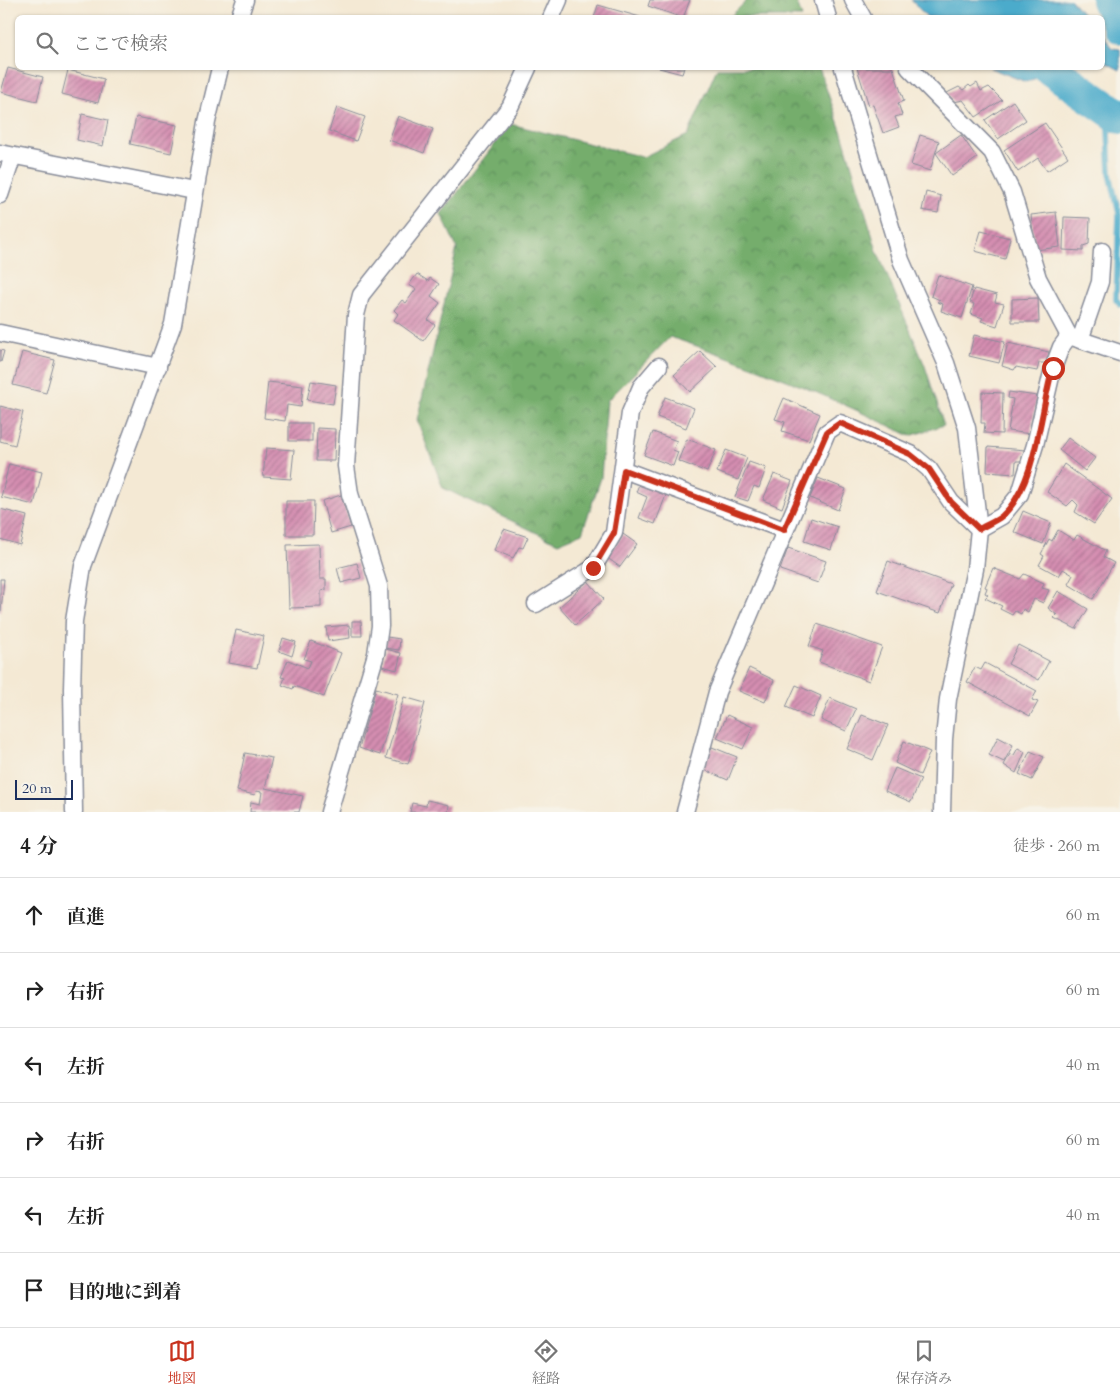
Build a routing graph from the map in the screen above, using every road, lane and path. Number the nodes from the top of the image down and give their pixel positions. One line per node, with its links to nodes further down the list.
1 (245, 0): 5 (street)
2 (559, 0): 6 (street)
3 (823, 0): 7 (street)
4 (853, 0): 8 (street)
5 (240, 15)
6 (552, 15)
7 (827, 15)
8 (861, 15)
9 (220, 70): 14 (street)
10 (527, 70): 27 (street)
11 (844, 70): 23 (street)
12 (911, 70): 18 (street)
13 (6, 155): 14 (street); 15 (street)
14 (194, 191): 21 (street)
15 (0, 195)
16 (1102, 251): 18 (street)
17 (0, 333): 21 (street)
18 (1075, 338): 19 (street); 23 (street)
19 (1120, 353)
20 (659, 366): 22 (street)
21 (158, 367): 26 (street)
22 (624, 470): 24 (street); 25 (street)
23 (979, 529): 24 (street); 29 (street)
24 (784, 530): 28 (street)
25 (536, 604)
26 (74, 812)
27 (329, 812)
28 (685, 812)
29 (942, 812)

